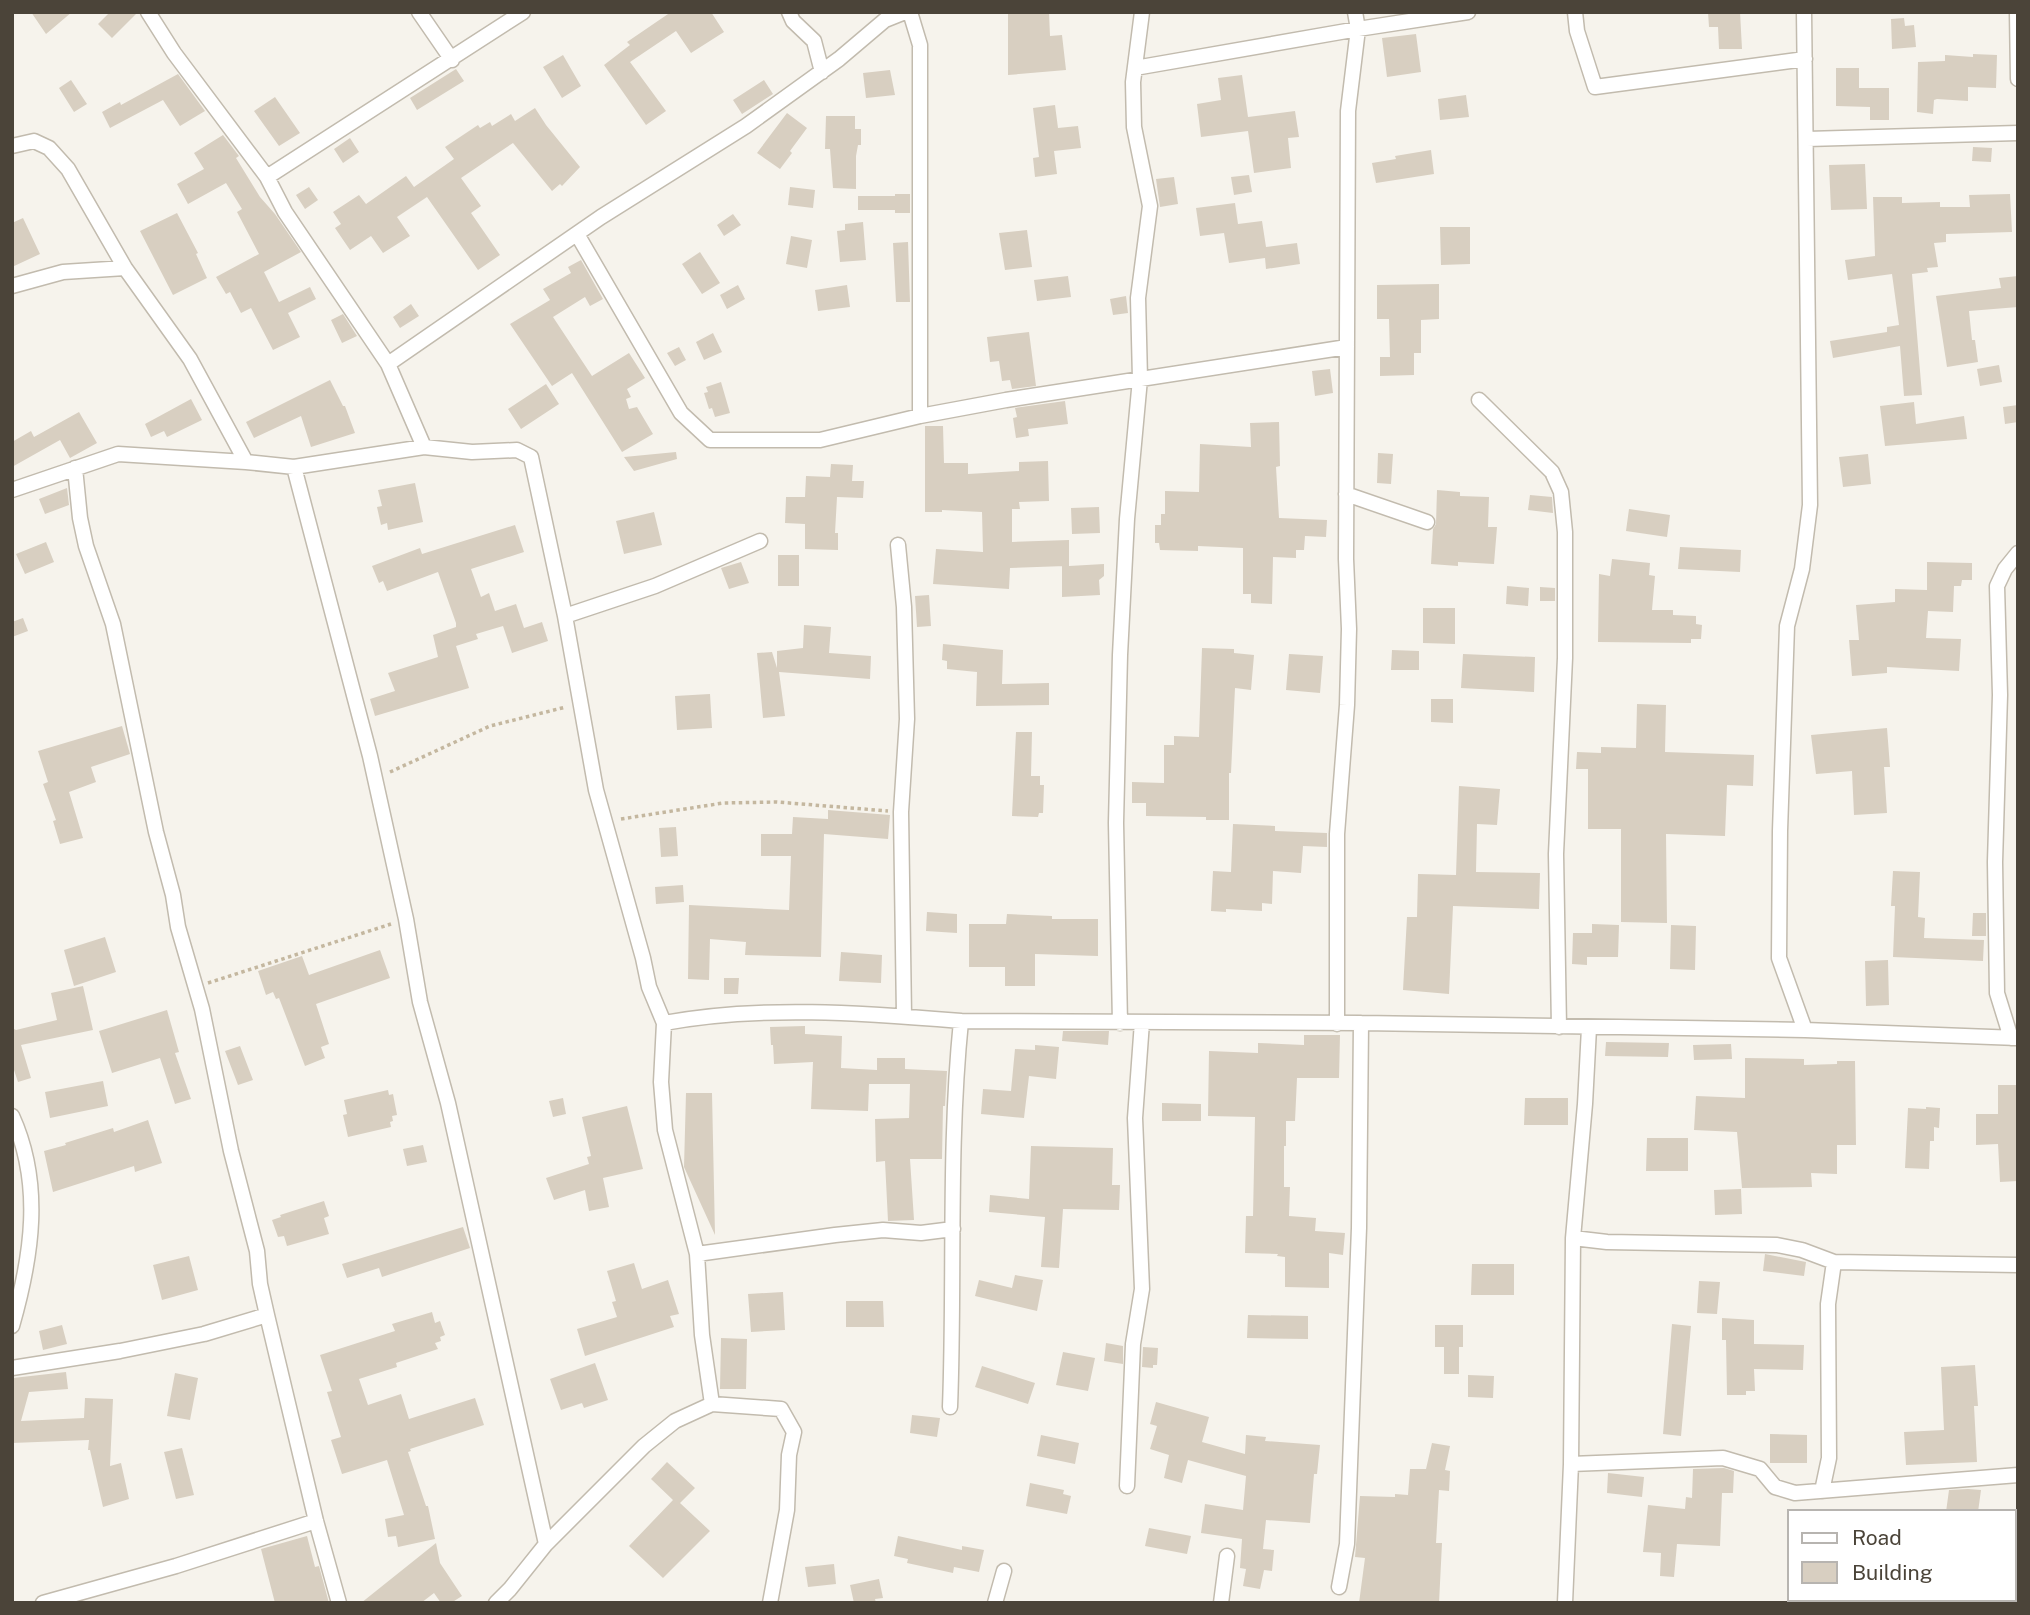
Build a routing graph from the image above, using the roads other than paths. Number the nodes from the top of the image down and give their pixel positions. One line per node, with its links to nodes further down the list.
1 (148, 12): 21 (street)
2 (419, 12): 14 (street)
3 (523, 12): 14 (street)
4 (789, 12): 16 (street)
5 (907, 12): 16 (street); 29 (street)
6 (1142, 12): 15 (street)
7 (1355, 12): 12 (street)
8 (1468, 12): 12 (street)
9 (1575, 12): 13 (street)
10 (1804, 12): 13 (street)
11 (2017, 12): 17 (street)
12 (1358, 29): 15 (street); 25 (street)
13 (1805, 59): 19 (street)
14 (452, 60): 21 (street)
15 (1135, 68): 27 (street)
16 (822, 72): 22 (street)
17 (2018, 79)
18 (2018, 133): 19 (street)
19 (1807, 139): 50 (street)
20 (12, 146): 23 (street)
21 (267, 177): 26 (street)
22 (577, 234): 26 (street); 29 (street)
23 (125, 268): 24 (street); 31 (street)
24 (12, 286)
25 (1348, 347): 27 (street); 35 (street)
26 (388, 364): 30 (street)
27 (1140, 379): 29 (street); 45 (street)
28 (1479, 400): 48 (street)
29 (920, 416)
30 (424, 447): 32 (street); 40 (street)
31 (246, 461): 32 (street); 33 (street)
32 (294, 467): 68 (street)
33 (75, 468): 34 (street); 58 (street)
34 (12, 490)
35 (1346, 494): 36 (street); 47 (street)
36 (1427, 522)
37 (760, 541): 40 (street)
38 (898, 545): 41 (street)
39 (2018, 553): 51 (street)
40 (565, 616): 44 (street)
41 (904, 1016): 42 (street); 44 (street)
42 (961, 1021): 45 (street); 53 (street)
43 (1142, 1022): 45 (street); 47 (street); 65 (street)
44 (664, 1023): 55 (street)
45 (1120, 1023)
46 (1361, 1023): 47 (street); 48 (street); 71 (street)
47 (1338, 1024)
48 (1559, 1027): 49 (street)
49 (1589, 1028): 50 (street); 54 (street)
50 (1805, 1030): 51 (street)
51 (2014, 1038)
52 (12, 1116): 59 (street)
53 (953, 1229): 55 (street); 62 (street)
54 (1573, 1238): 56 (street); 63 (street)
55 (697, 1254): 61 (street)
56 (1834, 1262): 57 (street); 66 (street)
57 (2018, 1265)
58 (267, 1315): 60 (street); 67 (street)
59 (12, 1326)
60 (12, 1368)
61 (712, 1404): 68 (street); 75 (street)
62 (950, 1407)
63 (1571, 1464): 66 (street); 78 (street)
64 (2018, 1475): 66 (street)
65 (1127, 1486)
66 (1822, 1492)
67 (316, 1521): 72 (street); 73 (street)
68 (546, 1544): 74 (street)
69 (1227, 1556): 77 (street)
70 (1004, 1571): 76 (street)
71 (1339, 1587)
72 (43, 1603)
73 (339, 1603)
74 (496, 1603)
75 (770, 1603)
76 (996, 1603)
77 (1221, 1603)
78 (1565, 1603)

